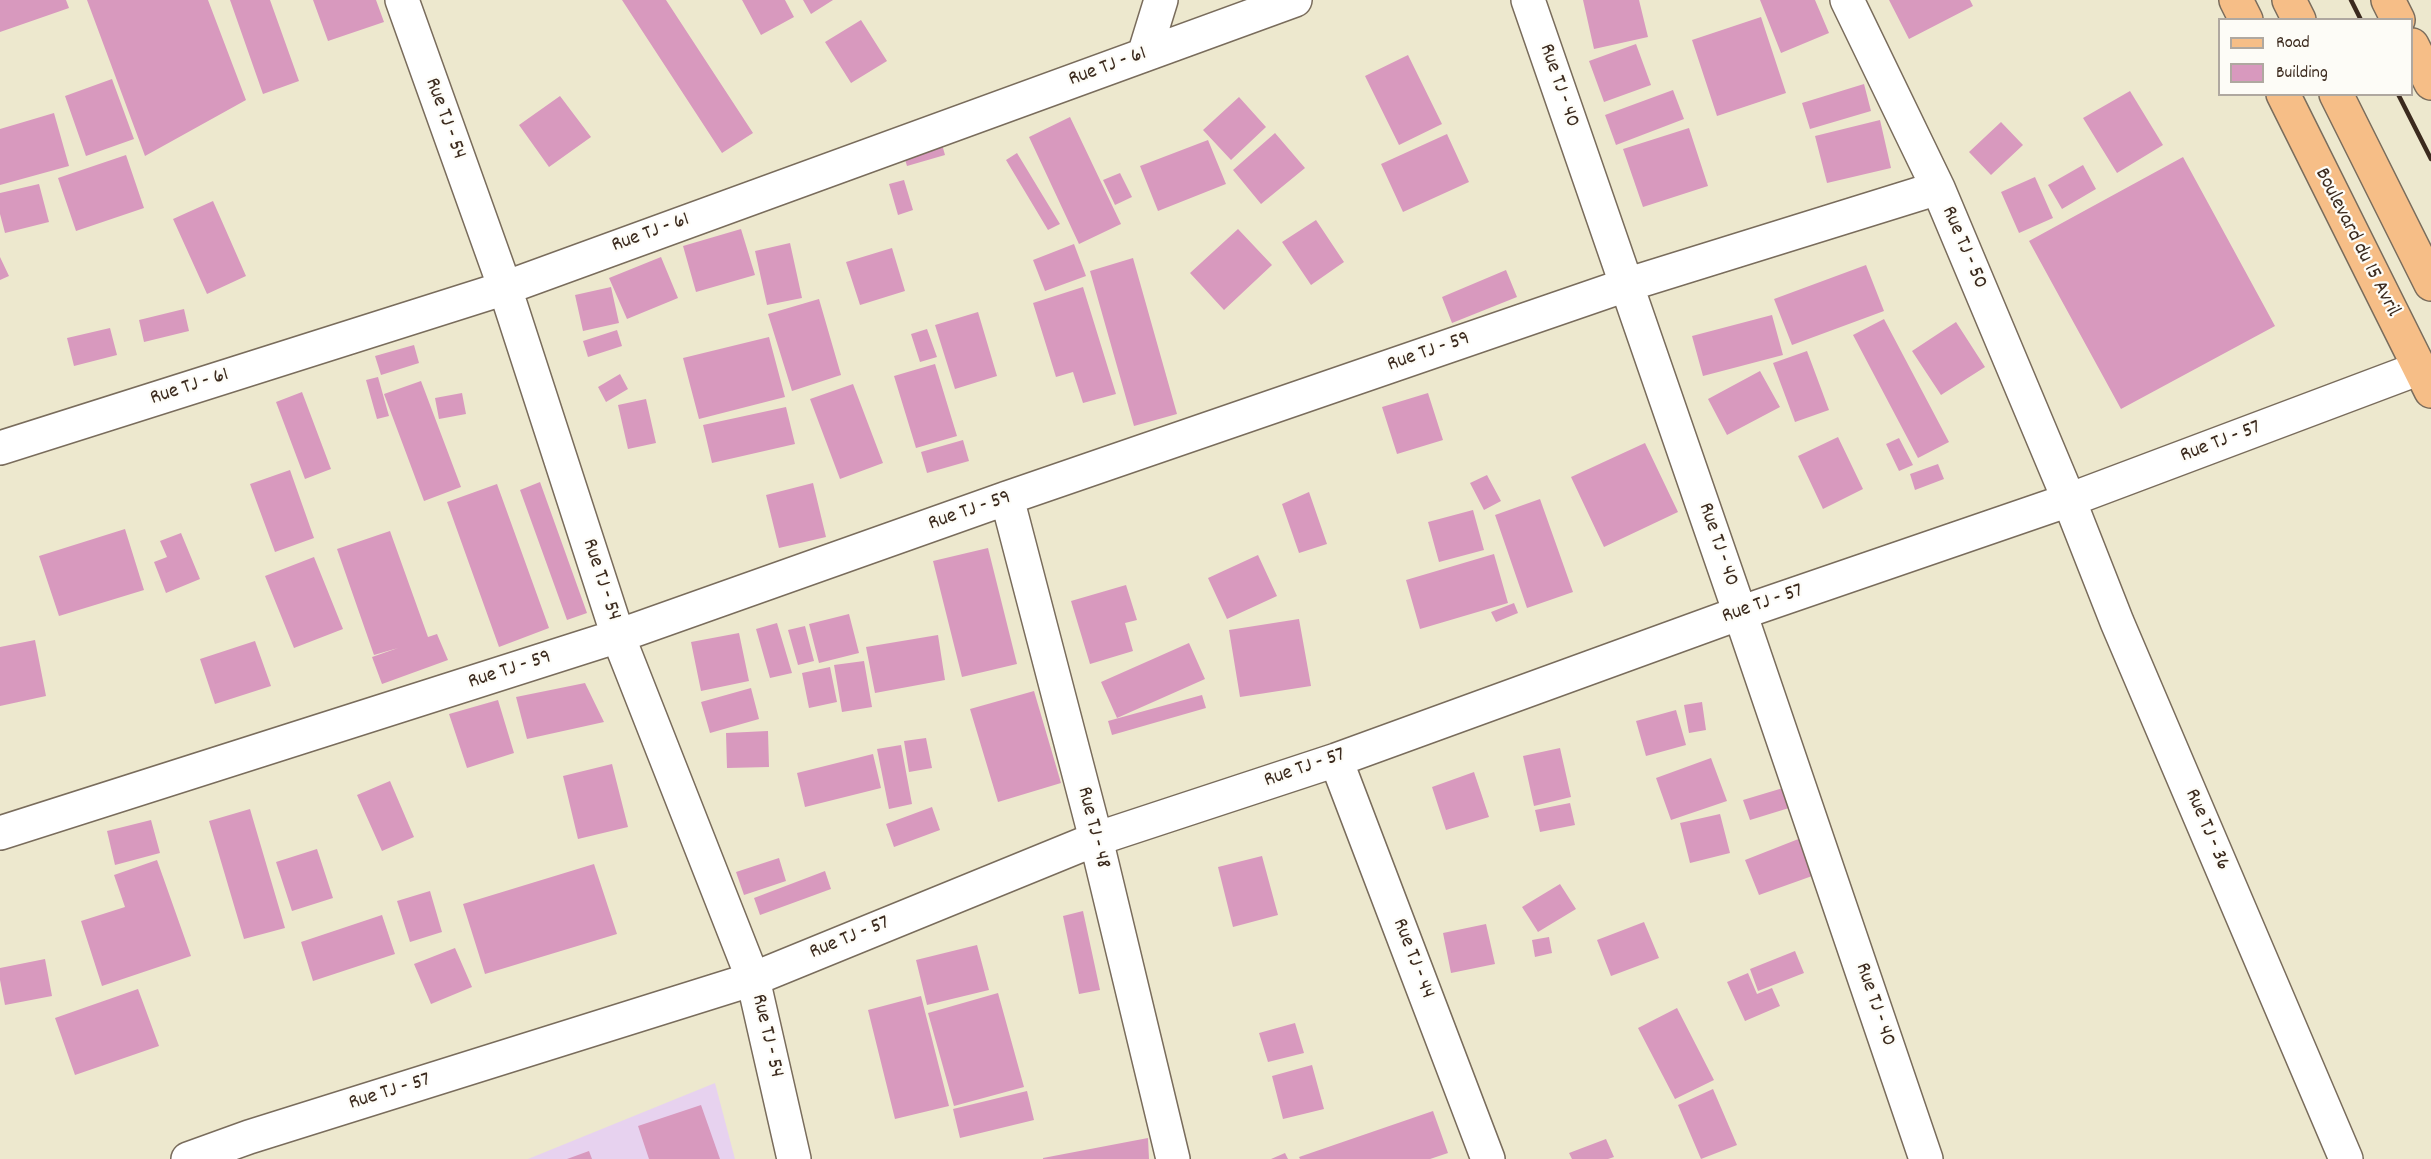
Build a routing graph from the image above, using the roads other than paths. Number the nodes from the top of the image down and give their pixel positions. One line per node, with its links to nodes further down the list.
1 (402, 0): 20 (street, Rue TJ - 54)
2 (1161, 0): 13 (street)
3 (1295, 0): 13 (street, Rue TJ - 61)
4 (1528, 0): 19 (street, Rue TJ - 40)
5 (1847, 0): 17 (street, Rue TJ - 50)
6 (2236, 0): 9 (main road)
7 (2289, 0): 10 (main road)
8 (2388, 0): 11 (main road)
9 (2245, 18)
10 (2298, 18)
11 (2397, 18)
12 (2413, 47): 14 (main road)
13 (1144, 55): 20 (street, Rue TJ - 61)
14 (2431, 83)
15 (2284, 96): 21 (main road, Boulevard du 15 Avril)
16 (2337, 96): 18 (main road)
17 (1938, 188): 19 (street, Rue TJ - 59); 24 (street, Rue TJ - 50)
18 (2431, 284)
19 (1626, 285): 23 (street, Rue TJ - 59); 25 (street, Rue TJ - 40)
20 (505, 288): 22 (street, Rue TJ - 61); 26 (street, Rue TJ - 54)
21 (2425, 380): 24 (street, Rue TJ - 57)
22 (0, 448)
23 (1007, 498): 26 (street, Rue TJ - 59); 29 (street, Rue TJ - 48)
24 (2069, 500): 25 (street, Rue TJ - 57); 37 (street, Rue TJ - 36)
25 (1740, 613): 27 (street, Rue TJ - 57); 36 (street, Rue TJ - 40)
26 (618, 636): 28 (street, Rue TJ - 59); 30 (street, Rue TJ - 54)
27 (1336, 760): 29 (street, Rue TJ - 57); 35 (street, Rue TJ - 44)
28 (0, 833)
29 (1096, 839): 30 (street, Rue TJ - 57); 34 (street, Rue TJ - 48)
30 (753, 979): 31 (street, Rue TJ - 57); 33 (street, Rue TJ - 54)
31 (254, 1148): 32 (street, Rue TJ - 57)
32 (188, 1159)
33 (794, 1159)
34 (1173, 1159)
35 (1488, 1159)
36 (1926, 1159)
37 (2346, 1159)

